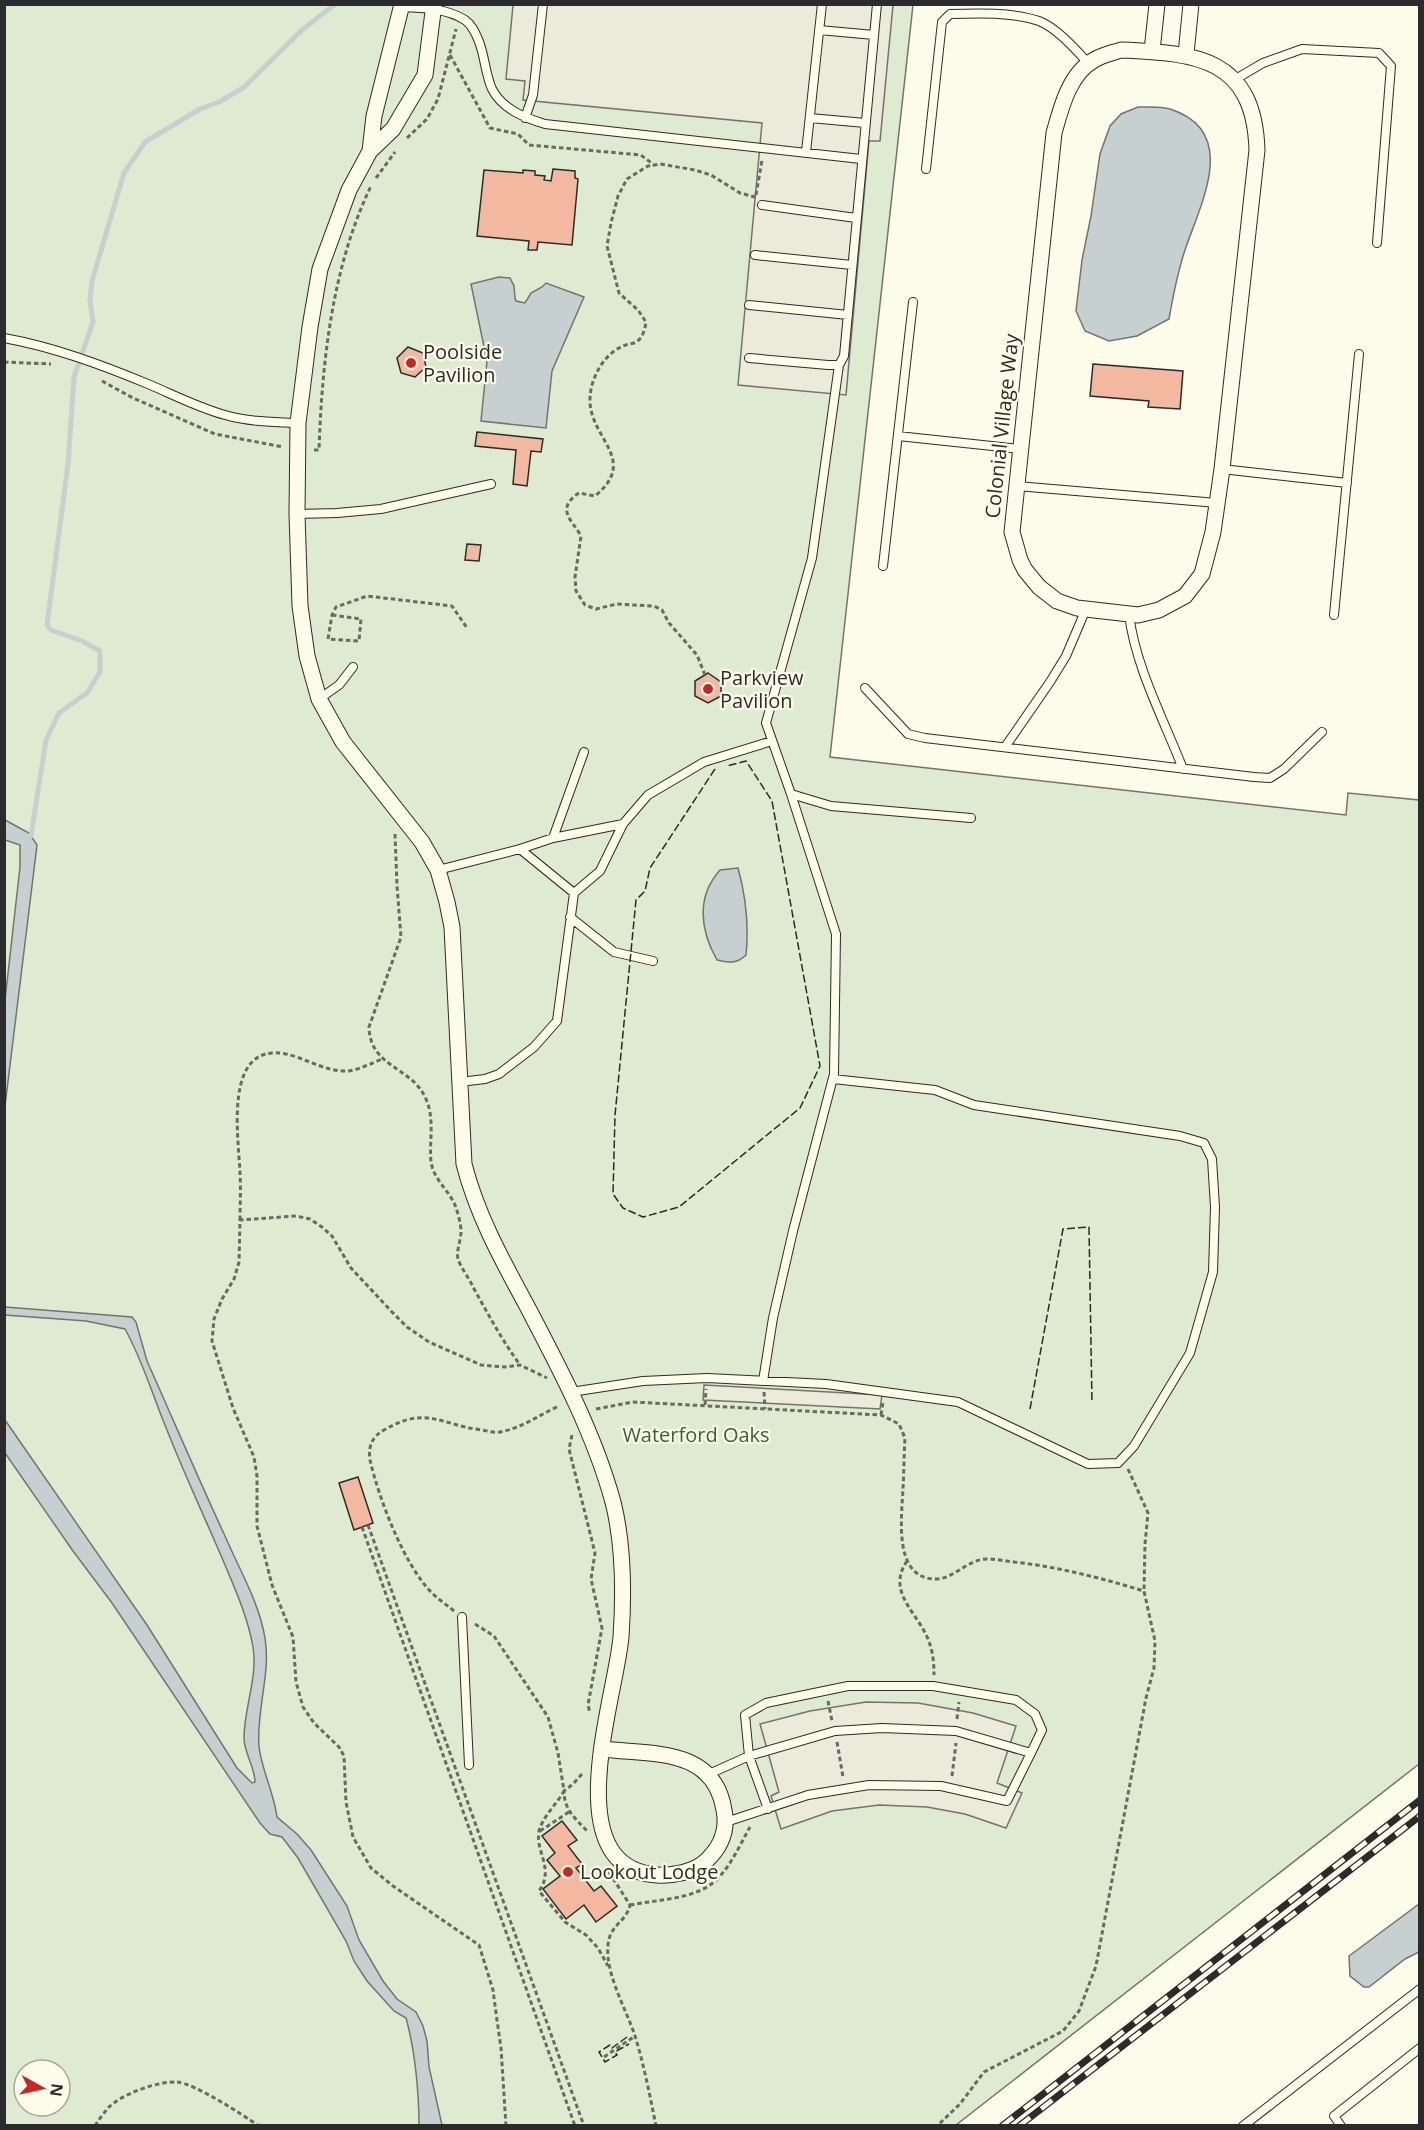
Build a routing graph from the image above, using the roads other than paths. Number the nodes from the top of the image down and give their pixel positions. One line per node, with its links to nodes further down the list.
1 (543, 4): 14 (lane)
2 (822, 4): 8 (lane)
3 (877, 4): 9 (lane)
4 (1157, 4): 10 (street)
5 (1191, 4): 11 (street)
6 (402, 6): 7 (lane); 17 (street)
7 (434, 7): 14 (lane); 17 (street)
8 (819, 30): 9 (lane); 15 (lane)
9 (874, 35): 16 (lane)
10 (1152, 51): 11 (street, Colonial Village Way); 12 (street, Colonial Village Way)
11 (1186, 54): 13 (street, Colonial Village Way)
12 (1089, 64): 20 (lane); 35 (street, Colonial Village Way)
13 (1234, 80): 23 (lane); 36 (street, Colonial Village Way)
14 (525, 118): 18 (lane)
15 (810, 118): 16 (lane); 18 (lane)
16 (865, 123): 19 (lane)
17 (370, 151): 33 (street)
18 (806, 152): 19 (lane)
19 (861, 159): 22 (lane)
20 (926, 169)
21 (762, 206): 22 (lane)
22 (856, 218): 25 (lane)
23 (1377, 243)
24 (755, 255): 25 (lane)
25 (852, 265): 28 (lane)
26 (913, 302): 34 (lane)
27 (749, 305): 28 (lane)
28 (848, 315): 32 (lane)
29 (4, 338): 33 (lane)
30 (1359, 354): 37 (lane)
31 (749, 358): 32 (lane)
32 (839, 365): 50 (lane)
33 (298, 423): 41 (street)
34 (898, 436): 35 (lane); 42 (lane)
35 (1021, 449): 39 (street, Colonial Village Way)
36 (1222, 469): 37 (lane); 40 (street, Colonial Village Way)
37 (1347, 483): 45 (lane)
38 (491, 484): 41 (lane)
39 (1017, 486): 40 (lane); 43 (street, Colonial Village Way)
40 (1217, 503): 44 (street, Colonial Village Way)
41 (297, 514): 48 (street)
42 (883, 566)
43 (1086, 609): 44 (street, Colonial Village Way); 51 (lane)
44 (1129, 614): 53 (lane)
45 (1334, 615)
46 (353, 667): 48 (lane)
47 (865, 688): 51 (lane)
48 (318, 699): 59 (street)
49 (1322, 732): 53 (lane)
50 (772, 741): 54 (lane); 56 (lane)
51 (1005, 747): 53 (lane)
52 (584, 752): 57 (lane)
53 (1183, 769)
54 (791, 794): 55 (lane); 63 (lane)
55 (971, 818)
56 (623, 824): 57 (lane); 60 (lane)
57 (553, 837): 58 (lane)
58 (520, 849): 59 (lane); 60 (lane)
59 (438, 870): 64 (street)
60 (574, 893): 61 (lane)
61 (570, 917): 62 (lane); 64 (lane)
62 (653, 961)
63 (833, 1079): 65 (lane); 65 (lane)
64 (460, 1082): 66 (street)
65 (763, 1380): 66 (lane)
66 (567, 1398): 68 (street)
67 (462, 1617): 71 (lane)
68 (603, 1749): 72 (street); 74 (street)
69 (1031, 1753): 70 (lane); 70 (lane); 73 (lane)
70 (749, 1756): 72 (lane); 73 (lane)
71 (469, 1765)
72 (709, 1774): 74 (street)
73 (768, 1809): 74 (lane)
74 (726, 1822)
75 (1419, 1989): 77 (lane)
76 (1419, 2048): 78 (lane)
77 (1243, 2126)
78 (1341, 2126)

